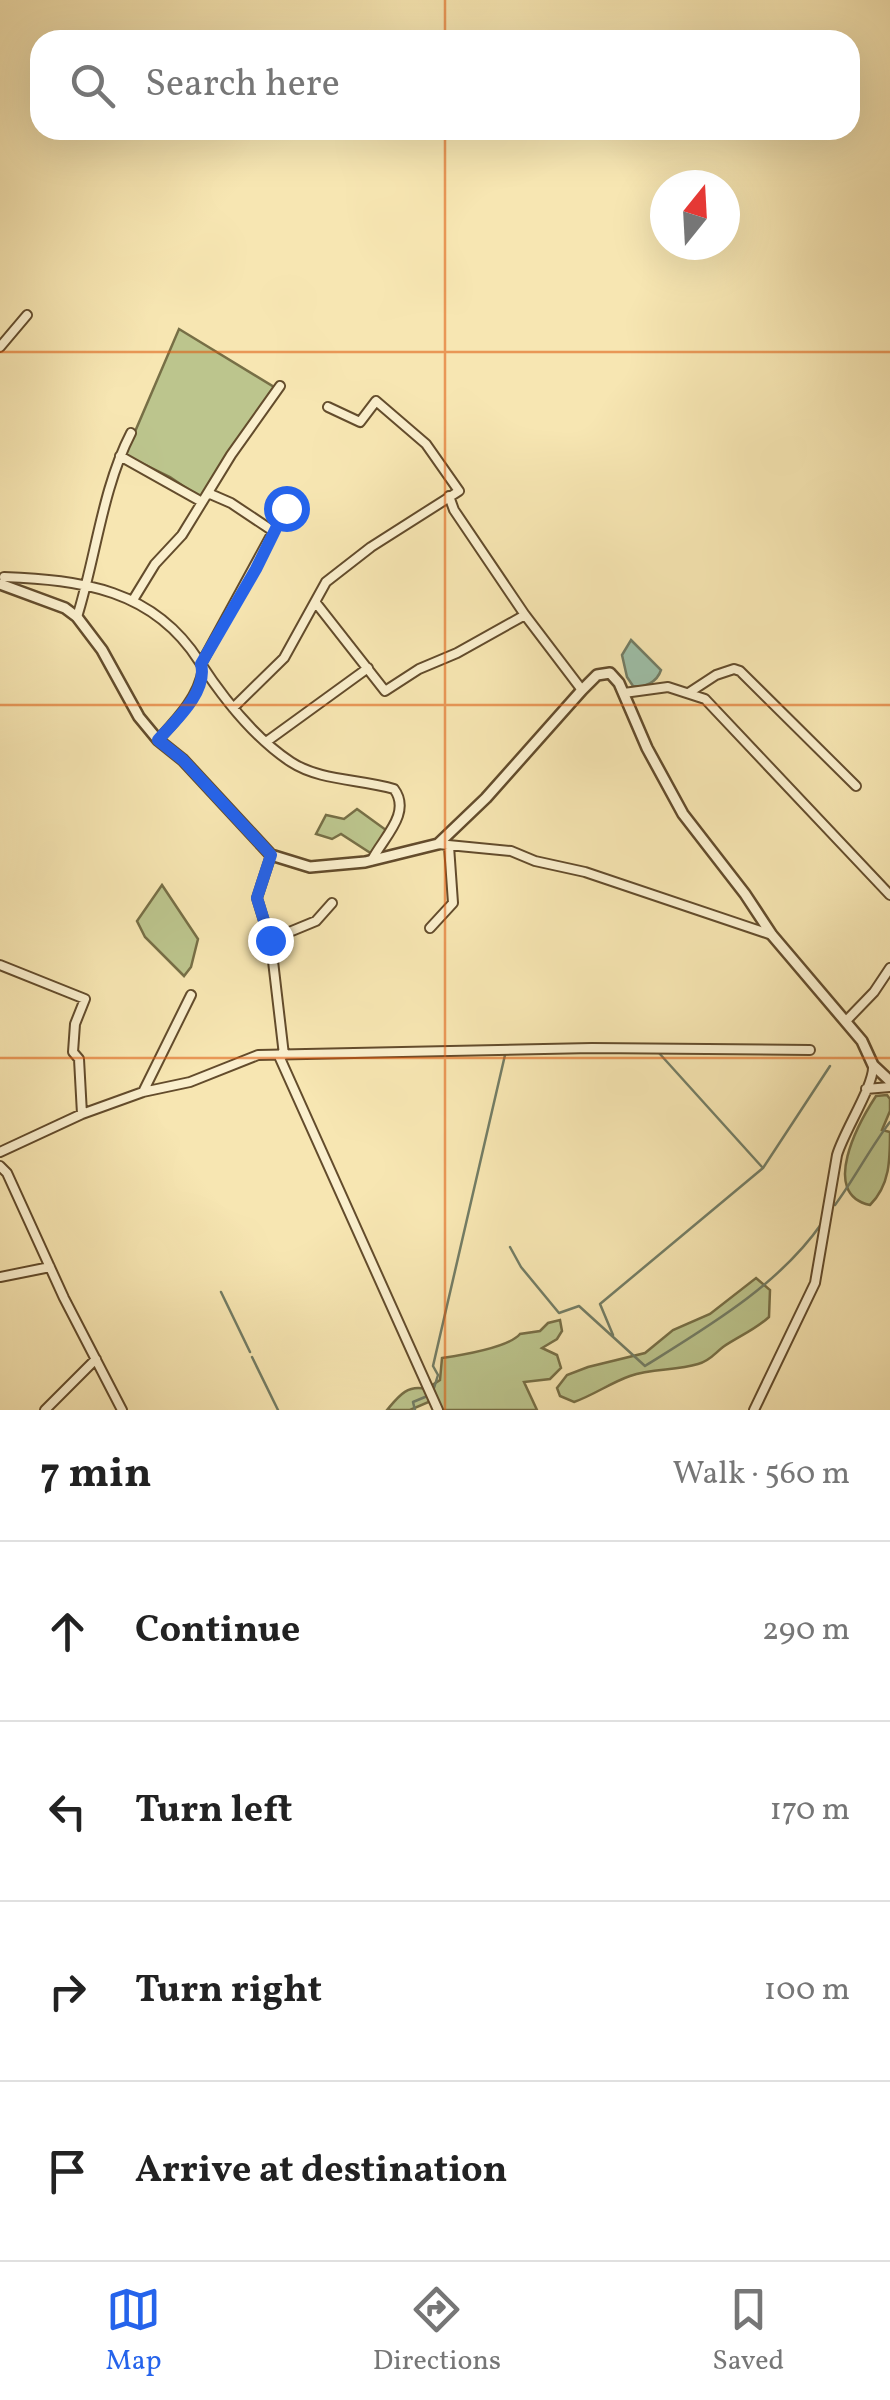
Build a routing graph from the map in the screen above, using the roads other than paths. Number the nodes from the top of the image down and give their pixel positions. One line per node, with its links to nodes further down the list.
1 (27, 315): 2 (street)
2 (0, 347)
3 (280, 386): 7 (street)
4 (328, 408): 8 (street)
5 (131, 433): 6 (street)
6 (120, 456): 9 (street); 13 (street)
7 (208, 493): 9 (street); 11 (street)
8 (449, 496): 15 (street); 16 (street)
9 (202, 502): 14 (street)
10 (292, 507): 11 (street)
11 (273, 531): 18 (street)
12 (3, 580): 13 (street); 17 (street)
13 (88, 585): 14 (street); 17 (street)
14 (133, 600): 18 (street)
15 (316, 604): 19 (street); 23 (street)
16 (525, 615): 19 (street); 20 (street)
17 (77, 617): 24 (street)
18 (202, 667): 23 (street); 24 (street)
19 (368, 668): 25 (street)
20 (582, 690): 22 (street); 27 (street)
21 (690, 692): 22 (street); 26 (street); 30 (street)
22 (624, 693): 33 (street)
23 (233, 708): 25 (street)
24 (158, 740): 28 (street)
25 (266, 742): 29 (street)
26 (856, 786)
27 (444, 845): 29 (street); 32 (street); 33 (street)
28 (271, 855): 29 (street); 34 (street)
29 (372, 860)
30 (890, 895)
31 (332, 903): 34 (street)
32 (430, 928)
33 (772, 936): 38 (street)
34 (270, 940): 40 (street)
35 (0, 965): 43 (street)
36 (890, 968): 38 (street)
37 (191, 995): 42 (street)
38 (846, 1022): 41 (street)
39 (810, 1050): 40 (street)
40 (282, 1056): 42 (street); 51 (street)
41 (882, 1081): 52 (street)
42 (143, 1092): 43 (street)
43 (82, 1114): 44 (street)
44 (0, 1152)
45 (0, 1166): 46 (street)
46 (50, 1267): 47 (street); 48 (street)
47 (0, 1277)
48 (96, 1359): 49 (street); 50 (street)
49 (45, 1410)
50 (122, 1410)
51 (438, 1410)
52 (754, 1410)

